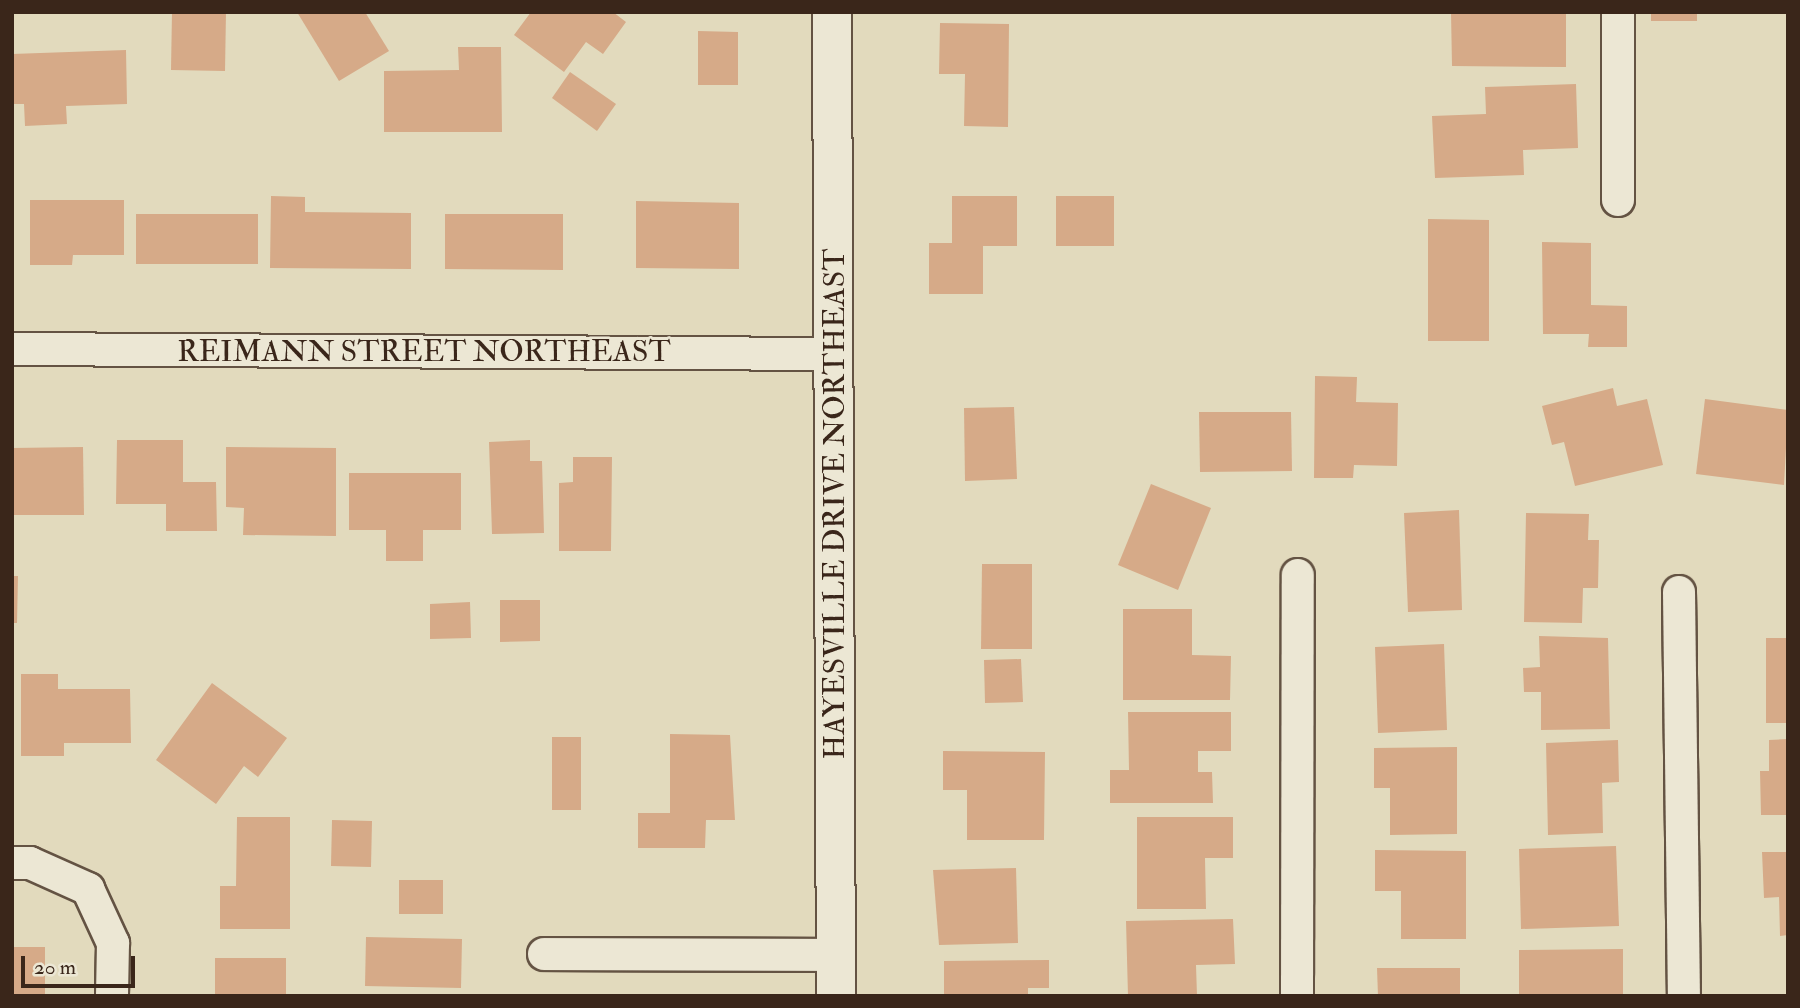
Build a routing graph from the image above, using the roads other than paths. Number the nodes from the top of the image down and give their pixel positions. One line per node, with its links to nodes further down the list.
1 (832, 12): 5 (street, HAYESVILLE DRIVE NORTHEAST)
2 (1618, 12): 3 (street)
3 (1618, 200)
4 (12, 349): 5 (street, REIMANN STREET NORTHEAST)
5 (835, 354): 10 (street, HAYESVILLE DRIVE NORTHEAST)
6 (1298, 575): 13 (street)
7 (1679, 592): 14 (street)
8 (12, 863): 11 (street)
9 (544, 954): 10 (street)
10 (836, 955): 12 (street, HAYESVILLE DRIVE NORTHEAST)
11 (112, 996)
12 (836, 996)
13 (1297, 996)
14 (1684, 996)

